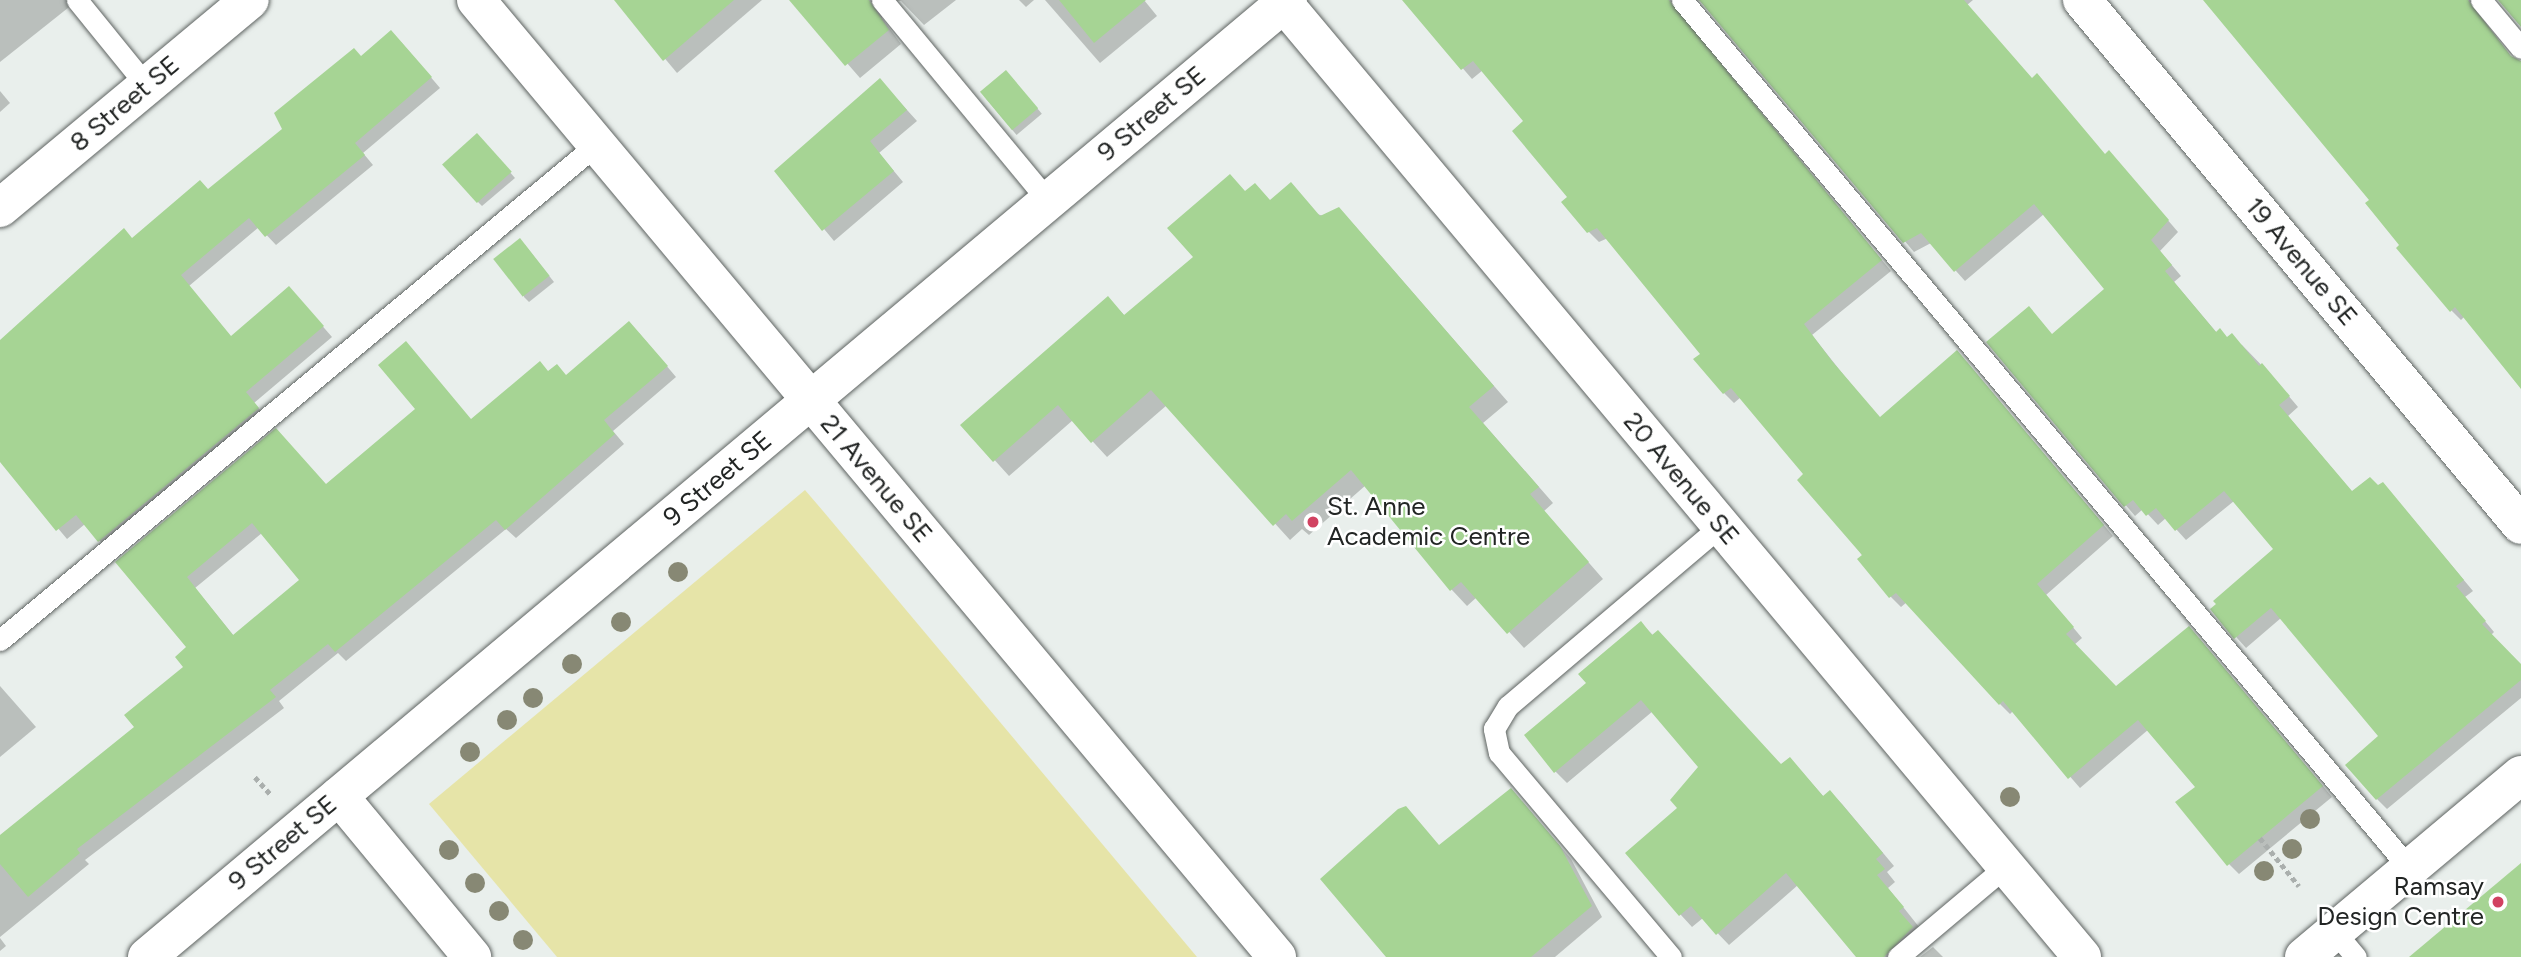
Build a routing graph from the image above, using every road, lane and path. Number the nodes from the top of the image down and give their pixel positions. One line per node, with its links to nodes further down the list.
1 (77, 0): 10 (lane)
2 (250, 0): 10 (street, 8 Street SE)
3 (477, 0): 11 (street, 21 Avenue SE)
4 (882, 0): 12 (lane)
5 (1682, 0): 24 (lane)
6 (2082, 0): 15 (street, 19 Avenue SE)
7 (2481, 0): 9 (lane)
8 (1284, 1): 12 (street, 9 Street SE); 16 (street, 20 Avenue SE)
9 (2521, 48)
10 (147, 86): 13 (street, 8 Street SE)
11 (597, 144): 14 (street, 21 Avenue SE); 17 (lane)
12 (1048, 201): 14 (street, 9 Street SE)
13 (0, 208)
14 (811, 400): 20 (street, 9 Street SE); 29 (street, 21 Avenue SE)
15 (2521, 525)
16 (1720, 526): 23 (street, 20 Avenue SE); 30 (lane)
17 (0, 640)
18 (2521, 775): 24 (street)
19 (256, 777): 21 (path)
20 (339, 796): 27 (street, 9 Street SE); 28 (street)
21 (277, 802)
22 (2260, 838): 25 (path)
23 (2006, 866): 31 (lane); 32 (street, 20 Avenue SE)
24 (2410, 869): 26 (street)
25 (2299, 886)
26 (2345, 944): 33 (street)
27 (147, 957)
28 (472, 957)
29 (1277, 957)
30 (1671, 957)
31 (1898, 957)
32 (2082, 957)
33 (2304, 957)

